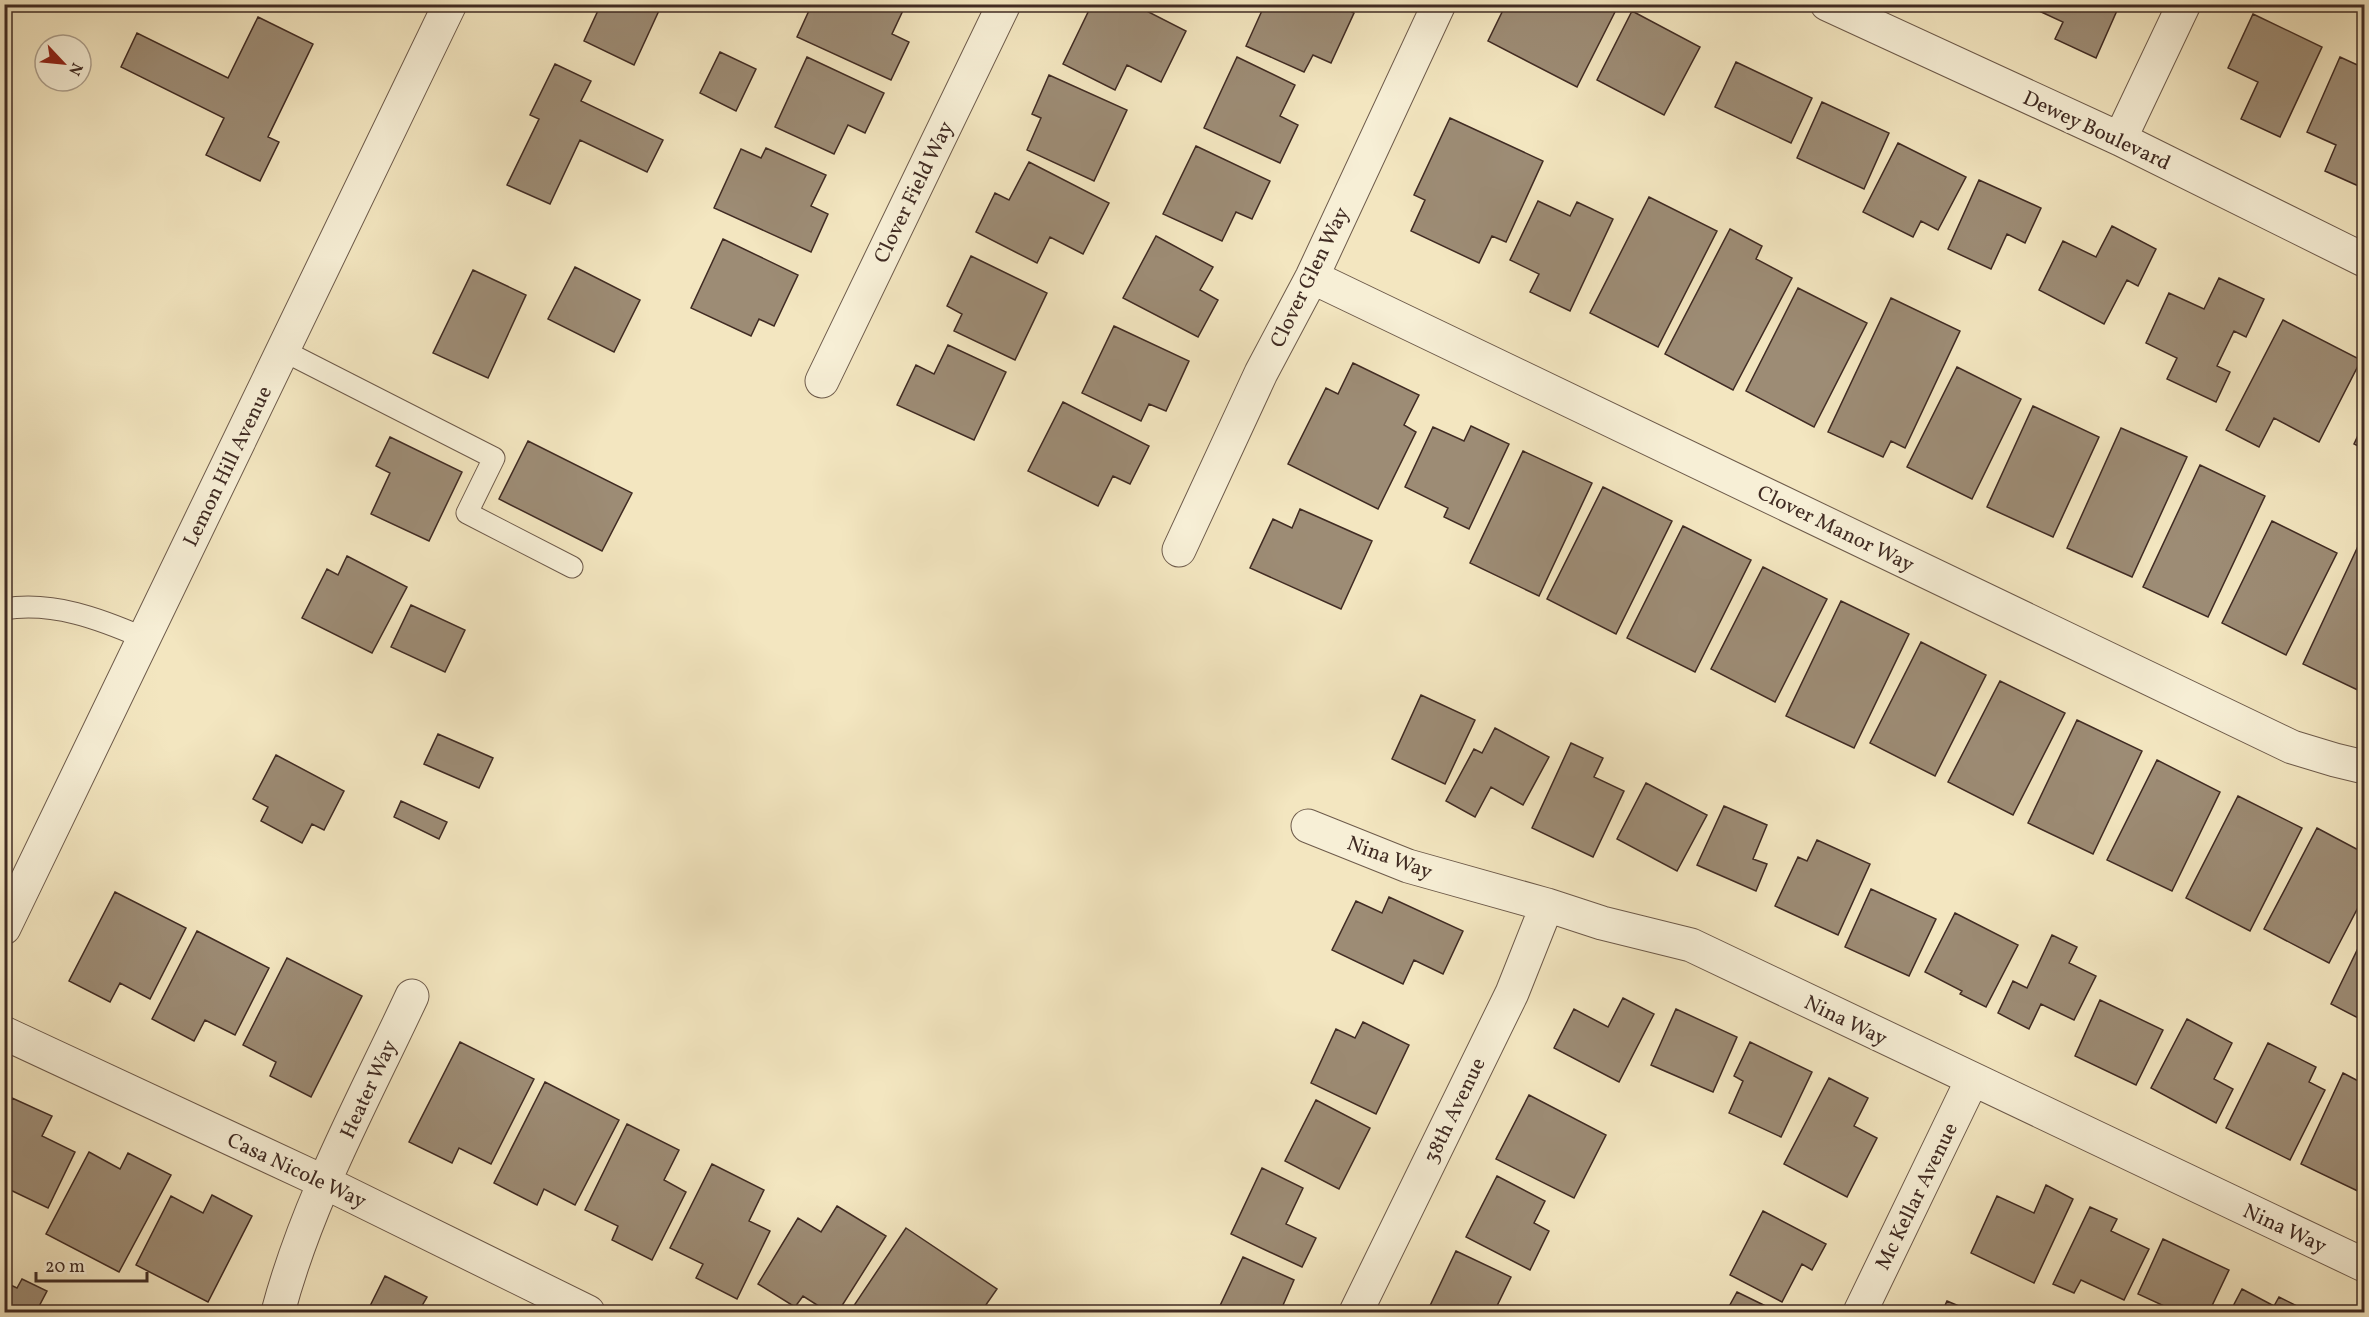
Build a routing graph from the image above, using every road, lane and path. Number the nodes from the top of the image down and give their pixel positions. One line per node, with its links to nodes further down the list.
1 (450, 4): 9 (street, Lemon Hill Avenue)
2 (1004, 4): 10 (street, Clover Field Way)
3 (1439, 4): 8 (street, Clover Glen Way)
4 (1827, 4): 6 (street, Dewey Boulevard)
5 (2184, 4): 6 (street)
6 (2120, 139): 7 (street, Dewey Boulevard)
7 (2364, 260)
8 (1312, 277): 11 (street, Clover Glen Way); 15 (street, Clover Manor Way)
9 (282, 350): 12 (lane); 14 (street, Lemon Hill Avenue)
10 (822, 381)
11 (1179, 550)
12 (572, 567)
13 (4, 609): 14 (lane)
14 (144, 638): 18 (street, Lemon Hill Avenue)
15 (2364, 767)
16 (1308, 826): 17 (street, Nina Way)
17 (1547, 905): 21 (street, Nina Way); 26 (street, 38th Avenue)
18 (4, 928)
19 (412, 996): 22 (street, Heater Way)
20 (4, 1033): 22 (street, Casa Nicole Way)
21 (1972, 1080): 23 (street, Nina Way); 27 (street, Mc Kellar Avenue)
22 (324, 1182): 24 (street, Heater Way); 25 (street, Casa Nicole Way)
23 (2364, 1265)
24 (278, 1312)
25 (588, 1312)
26 (1356, 1312)
27 (1860, 1312)

